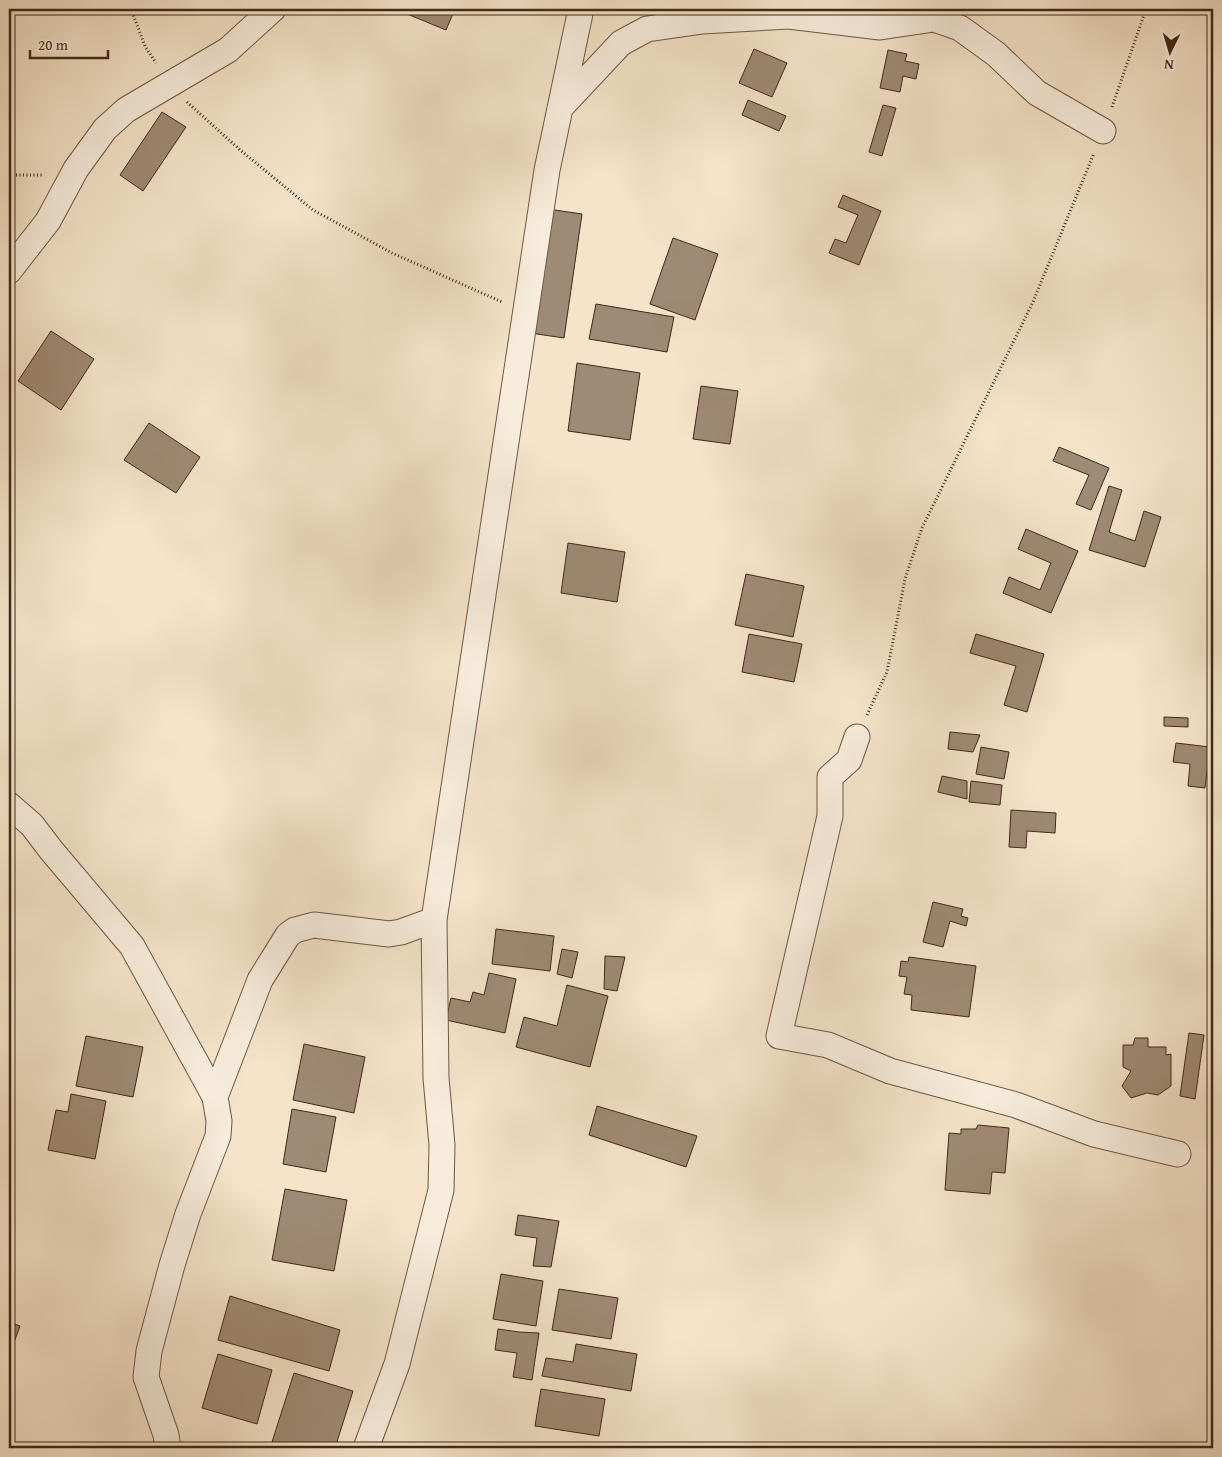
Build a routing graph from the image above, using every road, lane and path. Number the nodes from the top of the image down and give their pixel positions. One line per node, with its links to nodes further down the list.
1 (131, 9): 7 (path)
2 (273, 9): 7 (street)
3 (581, 9): 8 (street)
4 (1146, 9): 9 (path)
5 (764, 13): 6 (street); 8 (street)
6 (920, 15): 9 (street)
7 (171, 84): 10 (street); 11 (path)
8 (560, 108): 11 (street)
9 (1104, 131): 12 (path)
10 (9, 271)
11 (526, 312): 14 (street)
12 (857, 738): 16 (street)
13 (9, 805): 15 (street)
14 (434, 920): 15 (street); 18 (street)
15 (215, 1096): 17 (street)
16 (1178, 1154)
17 (168, 1448)
18 (366, 1448)

